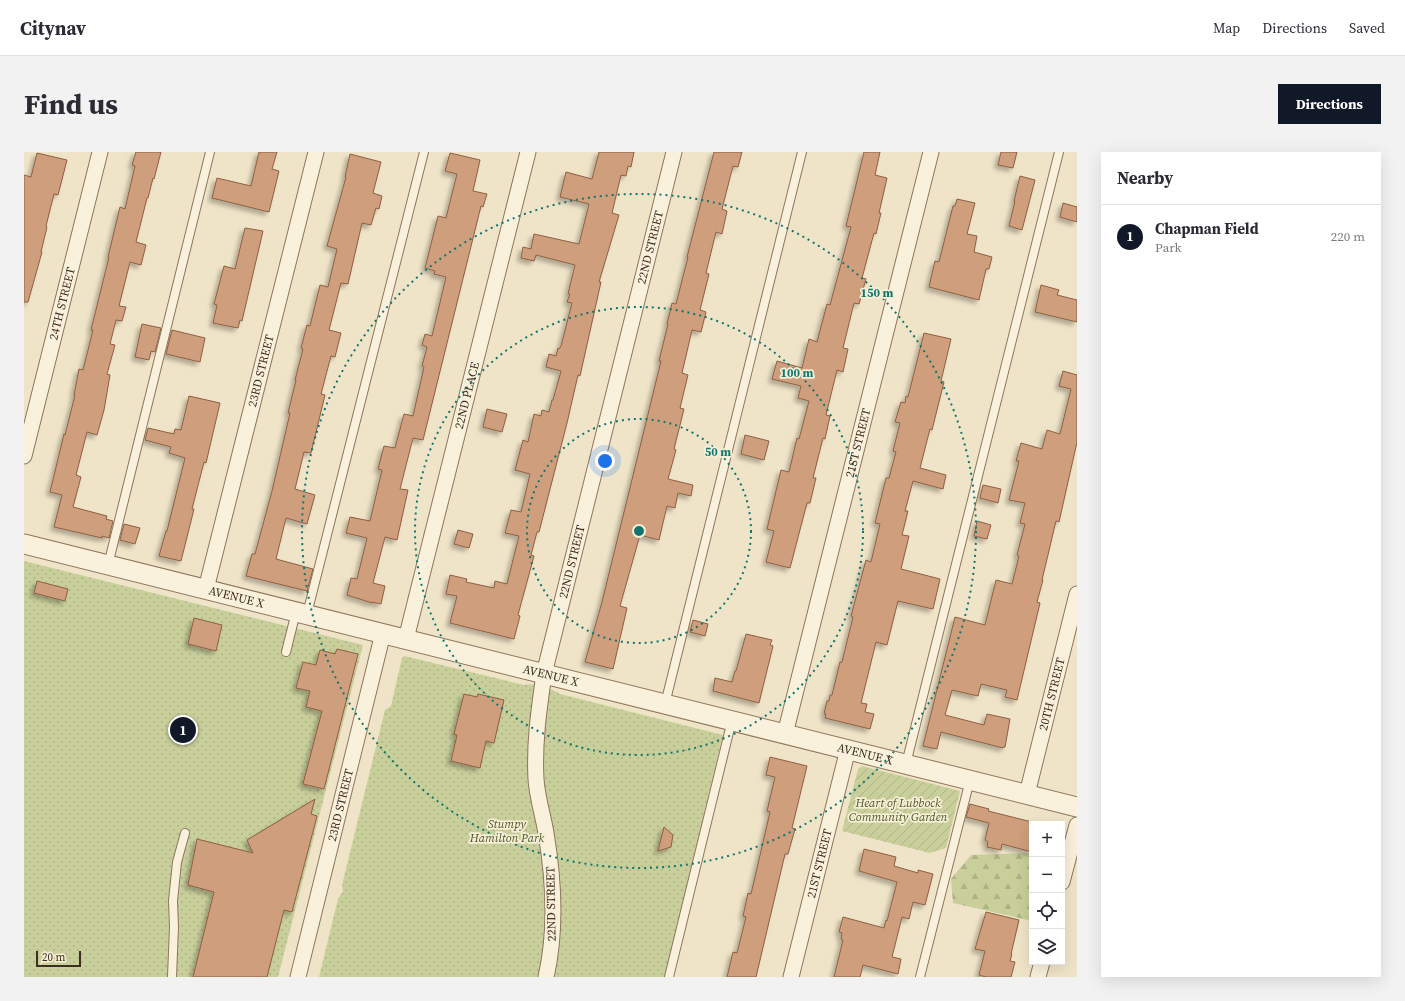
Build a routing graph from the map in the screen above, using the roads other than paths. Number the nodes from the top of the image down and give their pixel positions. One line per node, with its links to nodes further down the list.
1 (100, 152): 10 (street, 24TH STREET)
2 (210, 152): 12 (lane)
3 (316, 152): 13 (street, 23RD STREET)
4 (424, 152): 15 (lane)
5 (528, 152): 17 (street, 22ND PLACE)
6 (674, 152): 19 (street, 22ND STREET)
7 (802, 152): 20 (lane)
8 (931, 152): 22 (street, 21ST STREET)
9 (1059, 152): 24 (lane)
10 (24, 456)
11 (24, 544): 12 (street, AVENUE X)
12 (107, 565): 13 (street, AVENUE X)
13 (206, 589): 15 (street, AVENUE X)
14 (1077, 594): 26 (street, 20TH STREET)
15 (301, 613): 16 (street, AVENUE X); 18 (lane)
16 (383, 633): 17 (street, AVENUE X); 33 (street, 23RD STREET)
17 (406, 639): 19 (street, AVENUE X)
18 (286, 652)
19 (544, 674): 20 (street, AVENUE X); 34 (street, 22ND STREET)
20 (665, 704): 21 (street, AVENUE X)
21 (732, 720): 22 (street, AVENUE X); 35 (lane)
22 (785, 734): 23 (street, AVENUE X)
23 (848, 749): 24 (street, AVENUE X); 36 (street, 21ST STREET)
24 (906, 764): 25 (street, AVENUE X)
25 (970, 780): 26 (street, AVENUE X); 37 (lane)
26 (1027, 794): 27 (street, AVENUE X)
27 (1077, 807)
28 (1077, 825): 30 (street)
29 (185, 833): 32 (lane)
30 (1065, 871)
31 (1041, 965): 38 (street)
32 (172, 977)
33 (298, 977)
34 (546, 977)
35 (669, 977)
36 (791, 977)
37 (920, 977)
38 (1038, 977)

